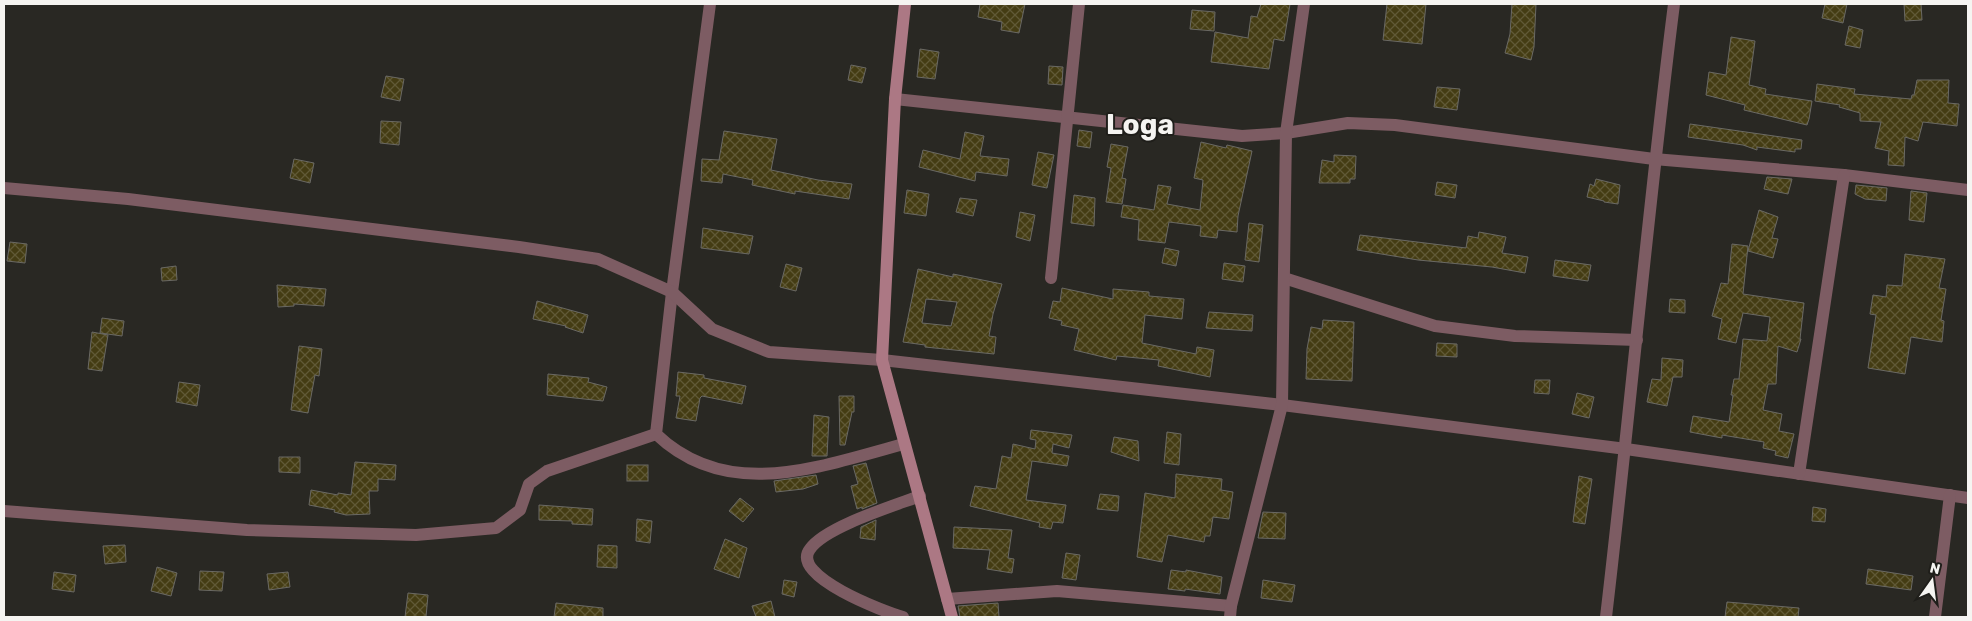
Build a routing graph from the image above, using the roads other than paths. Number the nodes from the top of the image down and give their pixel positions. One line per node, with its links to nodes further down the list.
1 (710, 4): 15 (street)
2 (905, 4): 6 (main road)
3 (1079, 4): 7 (street)
4 (1304, 4): 8 (street)
5 (1674, 4): 9 (street)
6 (895, 99): 7 (street); 17 (main road)
7 (1068, 116): 8 (street); 13 (street)
8 (1286, 133): 9 (street); 14 (street)
9 (1654, 159): 10 (street); 16 (street)
10 (1844, 175): 12 (street); 22 (street)
11 (4, 188): 15 (street)
12 (1968, 190)
13 (1051, 278)
14 (1284, 278): 16 (street); 18 (street)
15 (672, 292): 17 (street); 19 (street)
16 (1637, 340): 21 (street)
17 (882, 360): 18 (street); 20 (main road)
18 (1282, 405): 21 (street); 28 (street)
19 (656, 434): 20 (street); 26 (street)
20 (904, 444): 23 (main road)
21 (1626, 449): 22 (street); 31 (street)
22 (1799, 474): 24 (street)
23 (920, 496): 27 (main road); 29 (street)
24 (1950, 496): 25 (street); 32 (street)
25 (1968, 498)
26 (4, 511)
27 (947, 599): 28 (street); 30 (main road)
28 (1231, 612)
29 (903, 617)
30 (952, 617)
31 (1606, 617)
32 (1935, 617)

